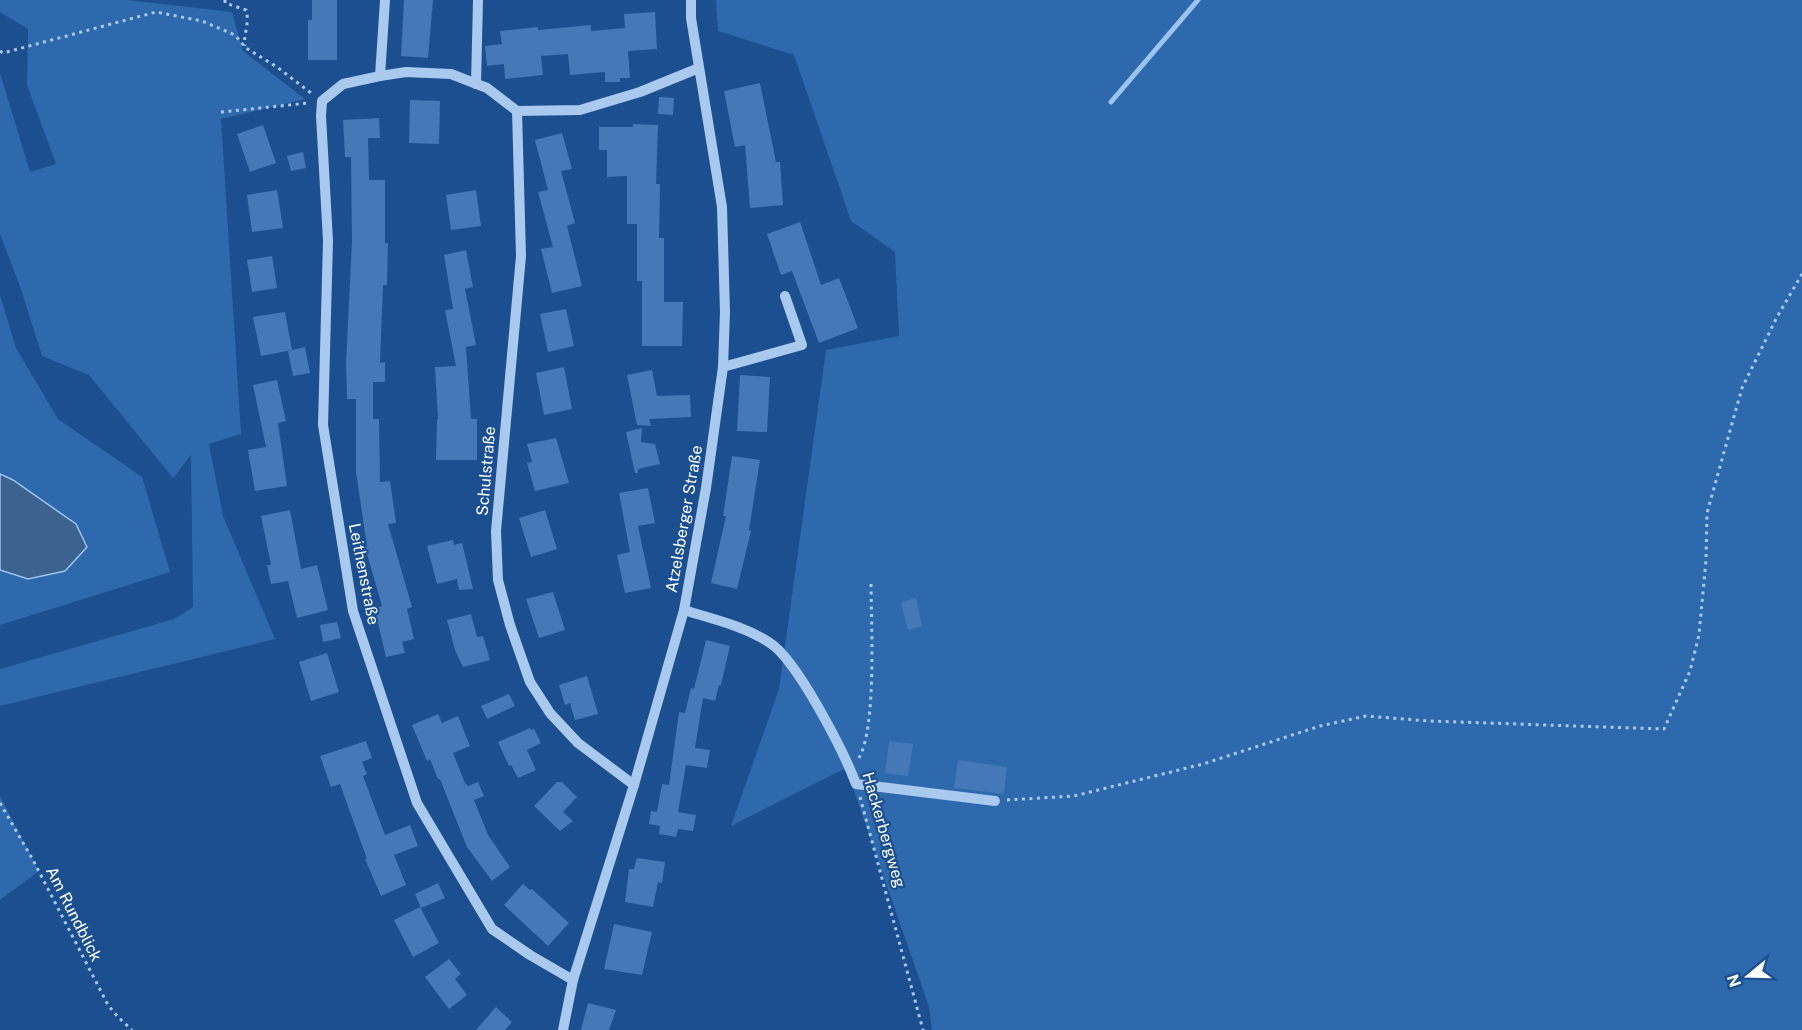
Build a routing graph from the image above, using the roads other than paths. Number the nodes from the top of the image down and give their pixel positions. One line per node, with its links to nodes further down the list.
1 (385, 0): 5 (street)
2 (478, 0): 6 (street)
3 (691, 0): 4 (street, Atzelsberger Straße)
4 (699, 68): 7 (street); 9 (street, Atzelsberger Straße)
5 (380, 76): 6 (street); 13 (street, Leithenstraße)
6 (476, 84): 7 (street)
7 (517, 111): 11 (street, Schulstraße)
8 (785, 296): 9 (street)
9 (723, 367): 10 (street, Atzelsberger Straße)
10 (684, 610): 11 (street, Atzelsberger Straße); 12 (street, Hackerbergweg)
11 (633, 785): 13 (street, Atzelsberger Straße)
12 (995, 801)
13 (573, 980): 14 (street, Atzelsberger Straße)
14 (563, 1030)

